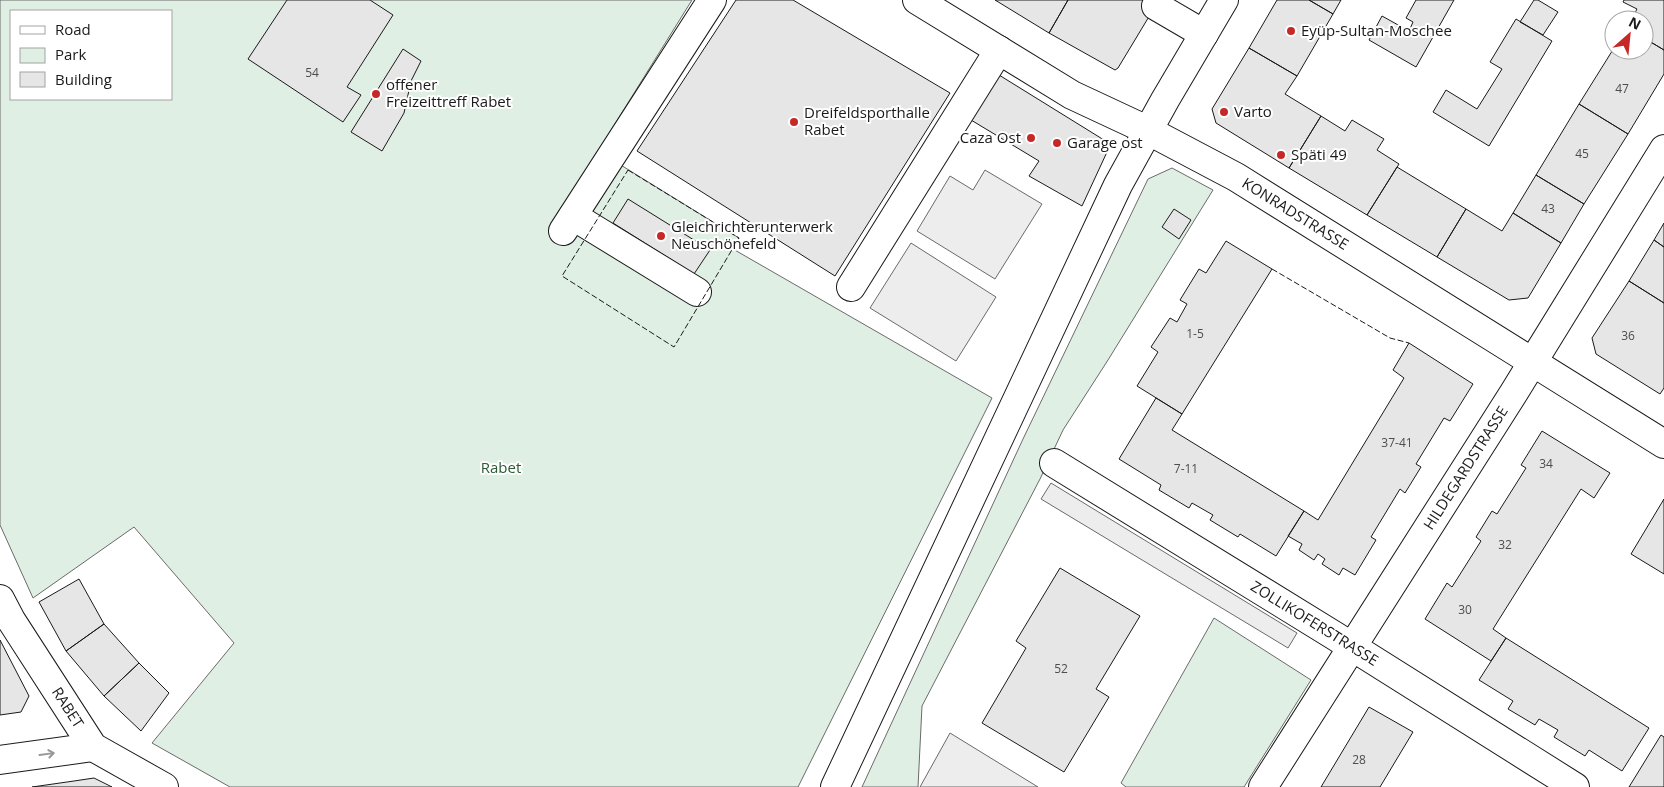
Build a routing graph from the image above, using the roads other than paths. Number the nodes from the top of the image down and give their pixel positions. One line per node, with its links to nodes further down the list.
1 (712, 0): 10 (street)
2 (917, 0): 6 (street, KONRADSTRASSE)
3 (1224, 0): 5 (street)
4 (1156, 6): 5 (street)
5 (1204, 34): 7 (street)
6 (999, 50): 7 (street, KONRADSTRASSE); 9 (street)
7 (1147, 130): 11 (street, KONRADSTRASSE); 19 (street)
8 (1664, 149): 11 (street, HILDEGARDSTRASSE)
9 (851, 288)
10 (697, 292)
11 (1532, 363): 12 (street, KONRADSTRASSE); 15 (street, HILDEGARDSTRASSE)
12 (1664, 444)
13 (1054, 463): 15 (street, ZOLLIKOFERSTRASSE)
14 (0, 599): 16 (street, RABET)
15 (1352, 648): 20 (street, HILDEGARDSTRASSE); 21 (street, ZOLLIKOFERSTRASSE)
16 (93, 747): 17 (street, one-way to 16); 18 (street, RABET)
17 (0, 760)
18 (164, 787)
19 (835, 787)
20 (1263, 787)
21 (1575, 787)

